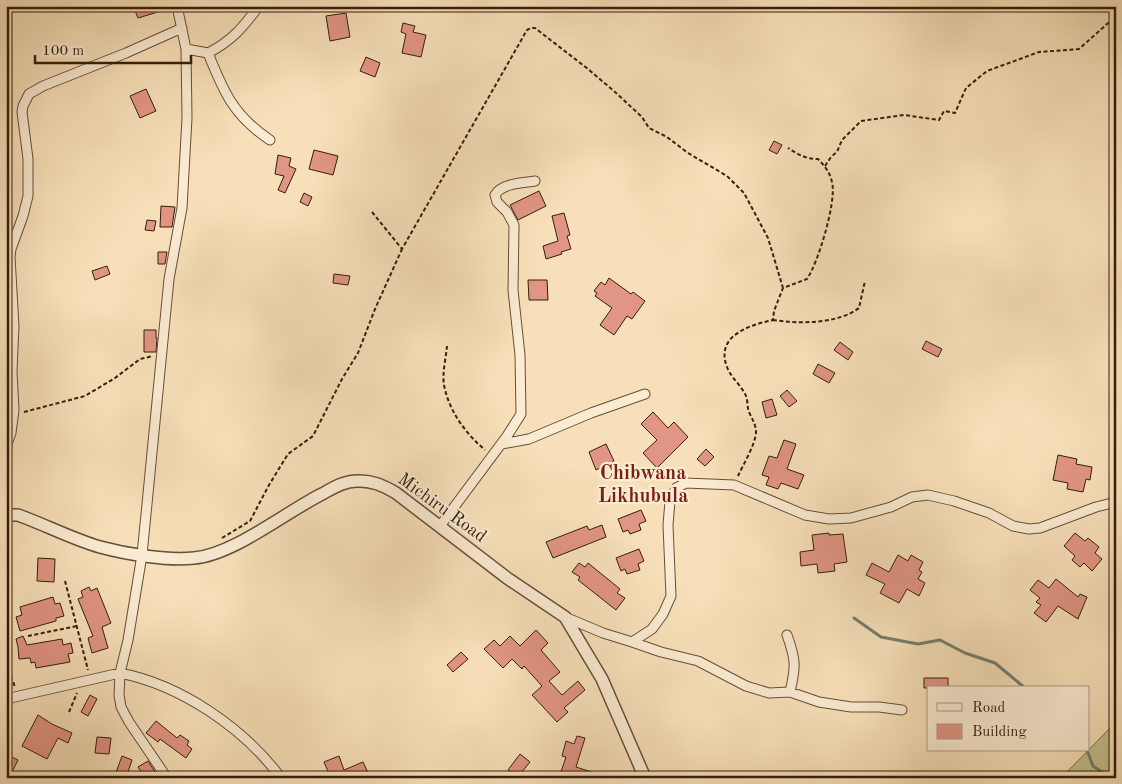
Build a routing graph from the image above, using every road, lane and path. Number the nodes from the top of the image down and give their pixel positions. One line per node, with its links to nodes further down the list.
1 (177, 6): 4 (street)
2 (259, 6): 6 (street)
3 (1116, 16): 9 (path)
4 (182, 28): 5 (street); 19 (street)
5 (186, 49): 6 (street); 17 (street)
6 (208, 53): 7 (street)
7 (270, 140)
8 (788, 148): 9 (path)
9 (826, 166): 14 (path)
10 (535, 181): 20 (street)
11 (372, 212): 12 (path)
12 (402, 249): 14 (path); 27 (path)
13 (865, 281): 15 (path)
14 (783, 288): 15 (path)
15 (773, 320): 23 (path)
16 (447, 346): 22 (path)
17 (162, 354): 19 (path); 28 (street)
18 (645, 394): 20 (street)
19 (14, 416): 21 (street)
20 (502, 444): 22 (street)
21 (6, 447)
22 (492, 456): 26 (street)
23 (734, 485): 24 (street); 34 (street)
24 (1116, 502)
25 (6, 515): 28 (street, Michiru Road)
26 (440, 526): 28 (street, Michiru Road); 30 (street, Michiru Road)
27 (217, 541)
28 (142, 555): 36 (street)
29 (65, 582): 31 (path)
30 (565, 616): 34 (street); 45 (street, Michiru Road)
31 (77, 626): 33 (path); 37 (path)
32 (787, 635): 38 (street)
33 (28, 636)
34 (632, 642): 38 (street)
35 (6, 664): 39 (path)
36 (120, 673): 37 (street); 43 (street); 44 (street)
37 (86, 680): 39 (street); 42 (path)
38 (790, 692): 41 (street)
39 (18, 696): 40 (street)
40 (6, 699)
41 (902, 710)
42 (69, 712)
43 (167, 778)
44 (281, 778)
45 (644, 778)

